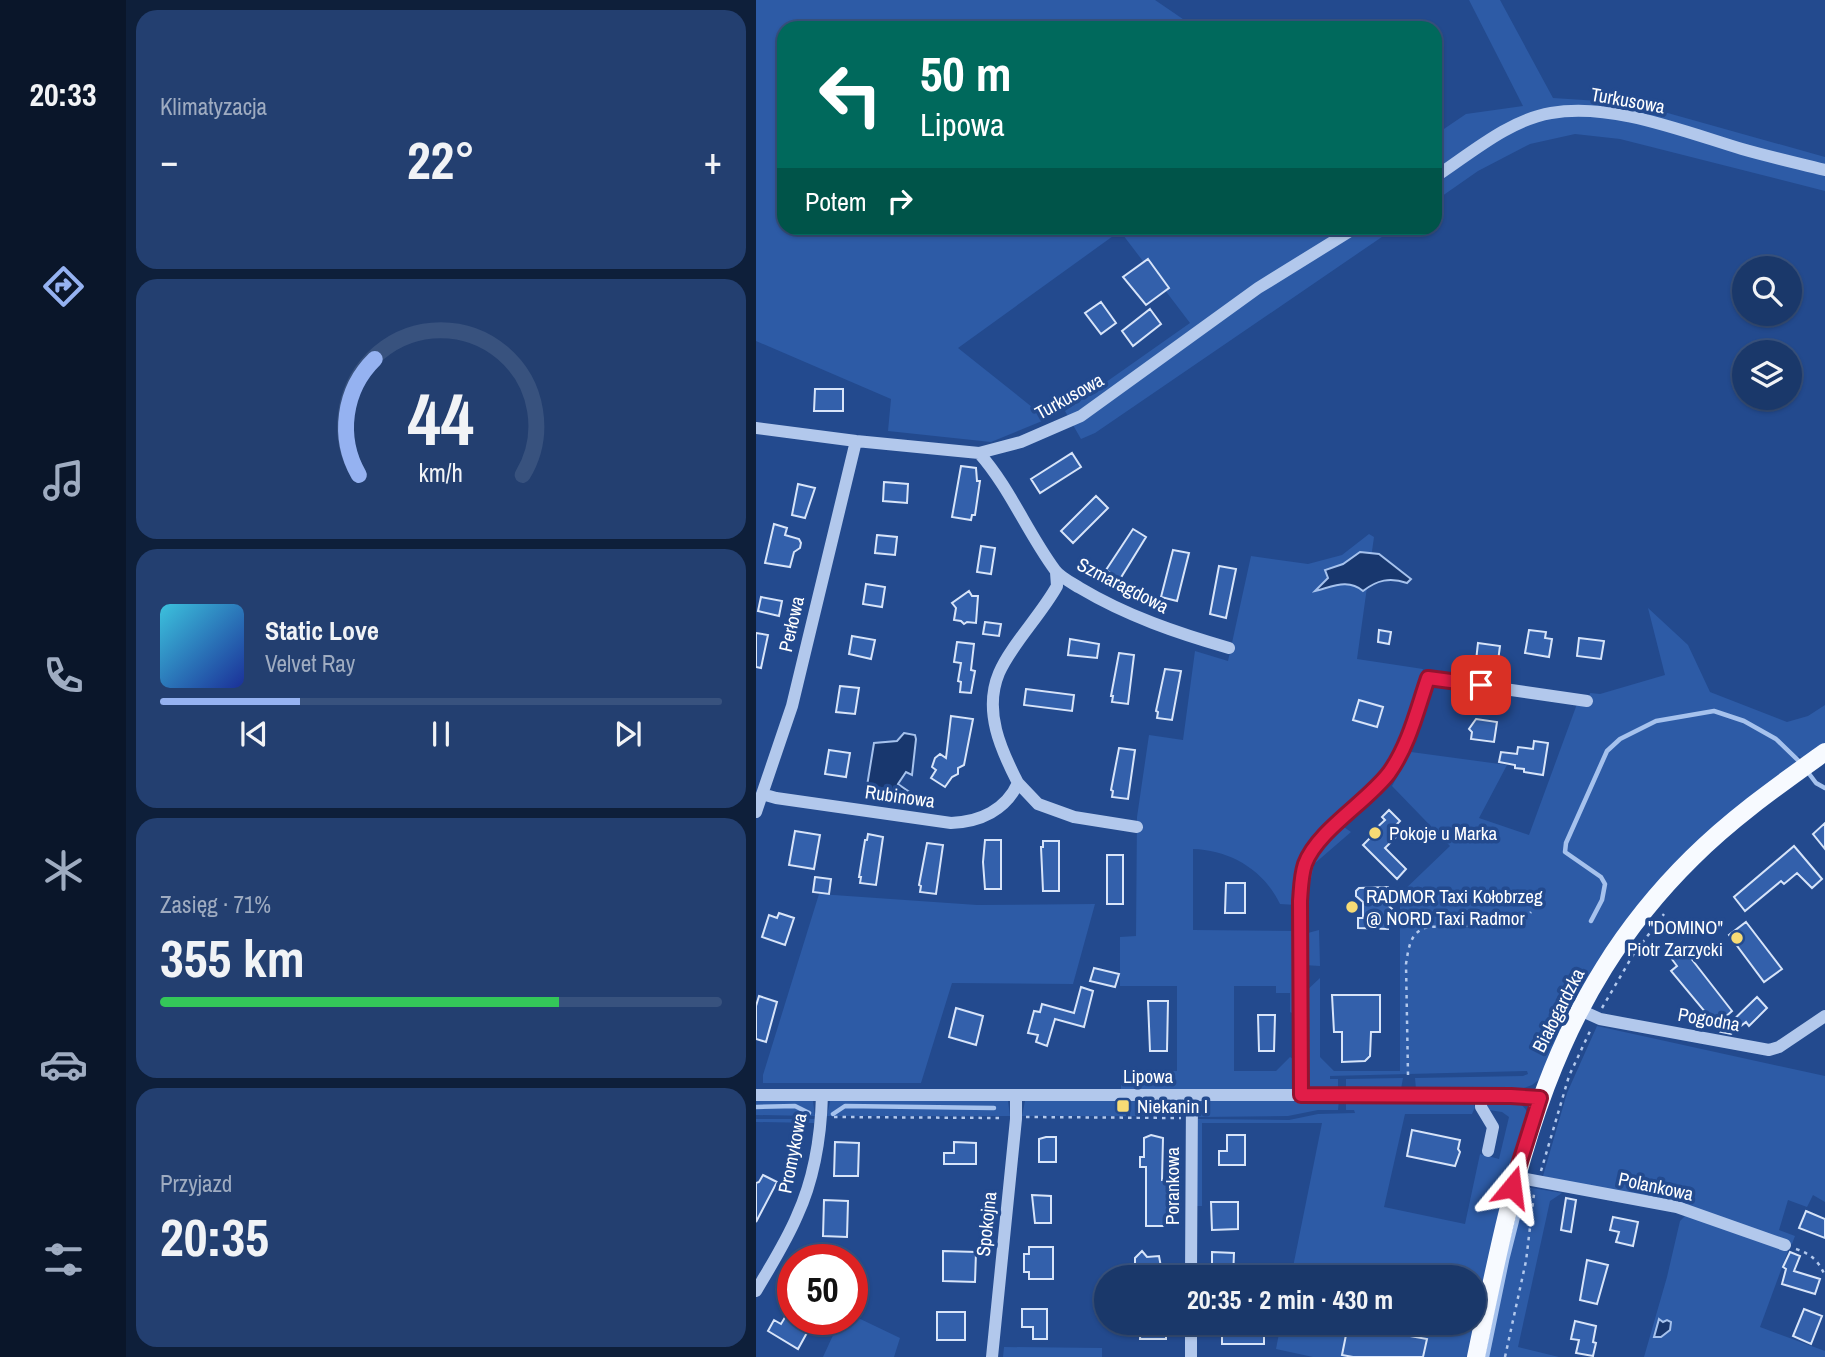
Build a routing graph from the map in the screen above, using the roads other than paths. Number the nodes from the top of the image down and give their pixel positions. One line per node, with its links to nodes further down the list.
1 (1825, 170): 2 (street, Turkusowa)
2 (1442, 172)
3 (1343, 235): 6 (street, Turkusowa)
4 (756, 428): 5 (street, Turkusowa)
5 (856, 441): 6 (street, Turkusowa); 12 (street, Perłowa)
6 (979, 453): 7 (street, Szmaragdowa)
7 (1056, 572): 8 (street, Szmaragdowa); 11 (street)
8 (1229, 648)
9 (1587, 701): 21 (street)
10 (1812, 762): 15 (main road, Białogardzka)
11 (1018, 783): 12 (street, Rubinowa); 14 (street)
12 (762, 794): 13 (street, Perłowa)
13 (756, 812)
14 (1137, 827)
15 (1588, 1014): 16 (street, Pogodna); 23 (main road, Białogardzka)
16 (1825, 1016)
17 (756, 1095): 18 (street, Lipowa)
18 (822, 1095): 19 (street, Lipowa); 28 (street, Promykowa)
19 (1016, 1095): 20 (street, Lipowa); 30 (street, Spokojna)
20 (1192, 1095): 21 (street, Lipowa); 27 (street, Porankowa)
21 (1301, 1095): 22 (street, Lipowa)
22 (1480, 1095): 23 (street, Lipowa); 24 (street)
23 (1540, 1098): 25 (main road, Białogardzka)
24 (1489, 1151)
25 (1515, 1177): 26 (street, Polankowa); 32 (main road, Białogardzka)
26 (1785, 1245)
27 (1191, 1265)
28 (756, 1292)
29 (1191, 1335): 31 (street)
30 (992, 1357)
31 (1191, 1357)
32 (1476, 1357)

